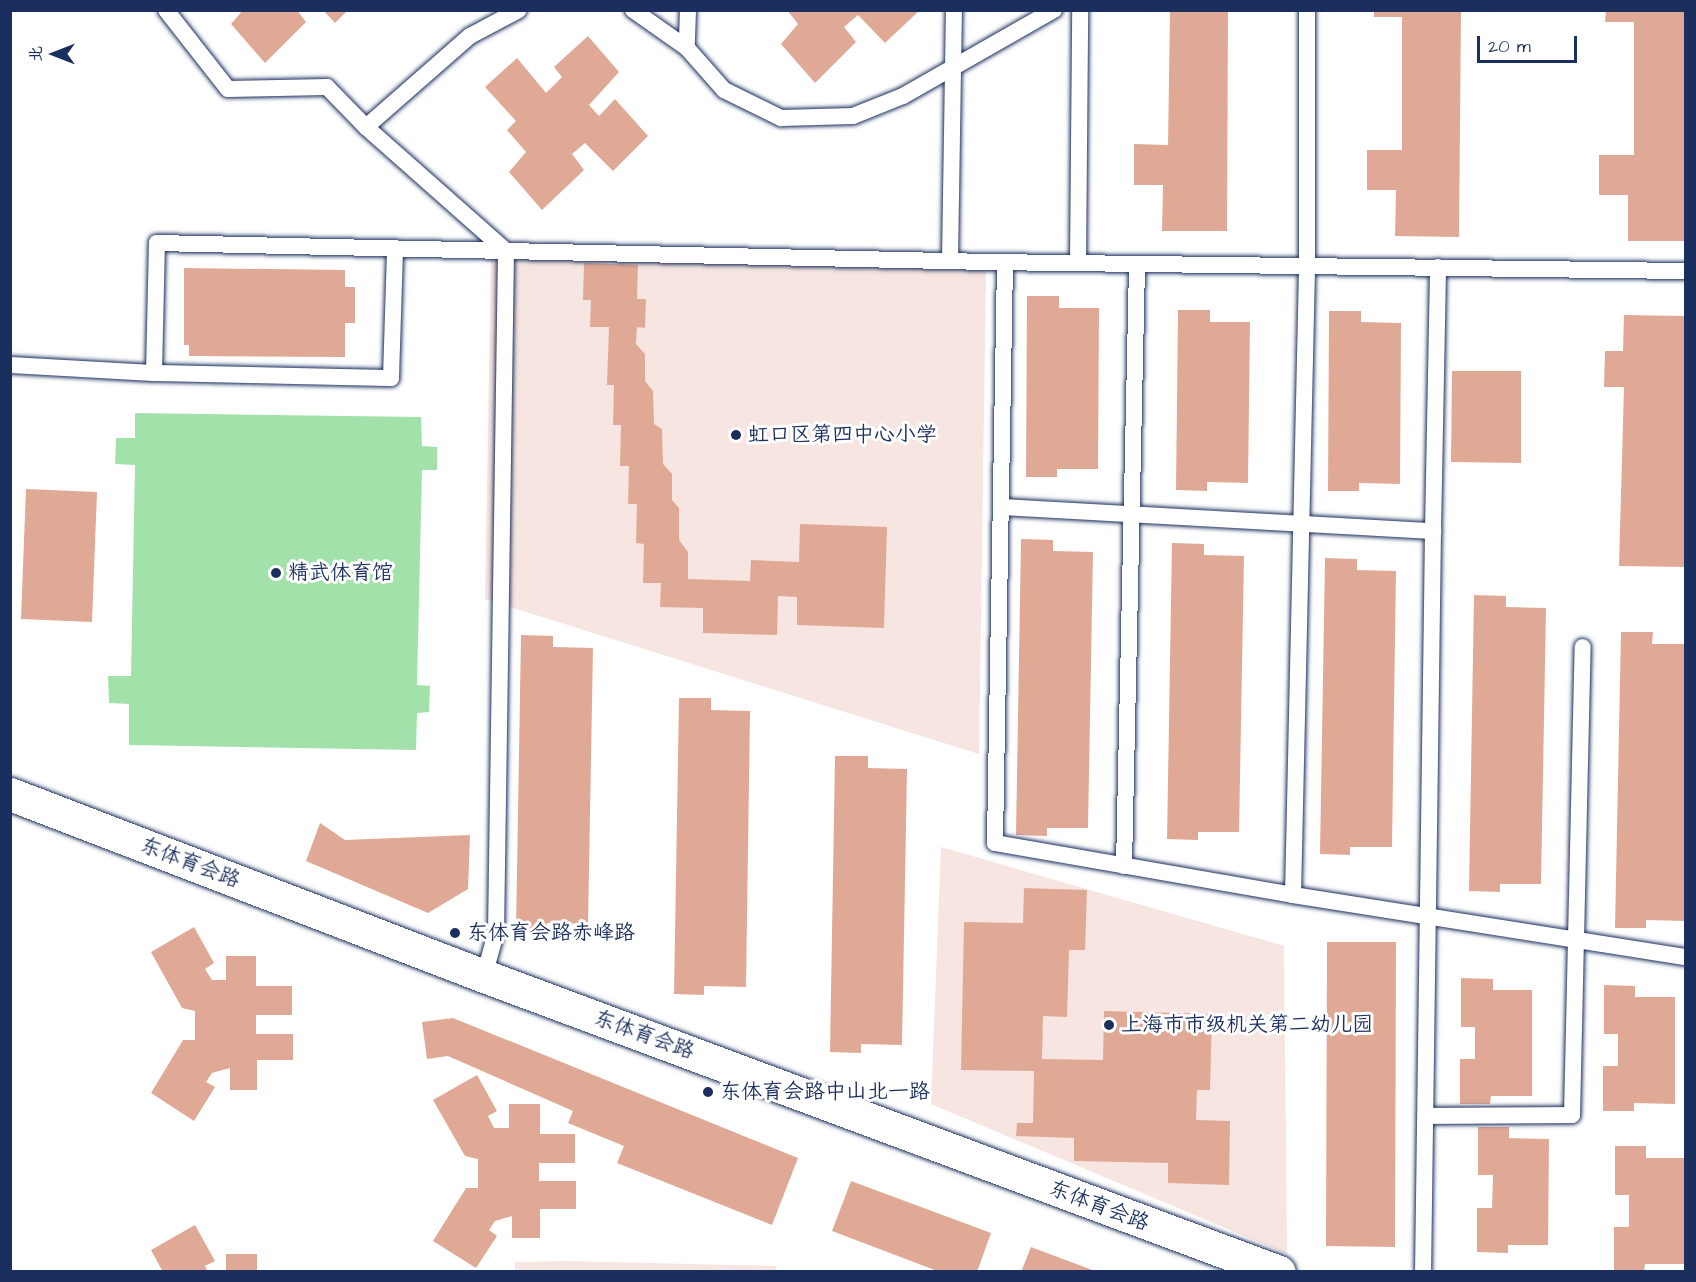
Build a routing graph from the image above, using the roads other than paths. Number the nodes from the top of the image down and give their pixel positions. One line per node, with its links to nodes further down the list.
1 (166, 10): 11 (lane)
2 (519, 10): 11 (lane)
3 (633, 10): 9 (lane)
4 (688, 10): 9 (lane)
5 (954, 10): 10 (lane)
6 (1054, 10): 10 (lane)
7 (1080, 10): 16 (lane)
8 (1307, 10): 18 (lane)
9 (687, 48): 10 (lane)
10 (952, 68): 14 (lane)
11 (366, 127): 13 (lane)
12 (395, 248): 13 (lane); 22 (lane); 22 (lane)
13 (506, 251): 14 (lane); 34 (lane)
14 (950, 261): 15 (lane)
15 (1005, 262): 16 (lane); 23 (lane)
16 (1078, 263): 17 (lane)
17 (1137, 264): 18 (lane); 24 (lane)
18 (1307, 266): 19 (lane); 25 (lane)
19 (1438, 267): 20 (lane); 26 (lane)
20 (1686, 271)
21 (10, 365): 22 (lane)
22 (154, 373)
23 (1001, 507): 24 (lane); 29 (lane)
24 (1130, 514): 25 (lane); 29 (lane)
25 (1302, 523): 26 (lane); 30 (lane)
26 (1433, 531): 31 (lane)
27 (1583, 646): 32 (lane)
28 (10, 794): 34 (street, 东体育会路)
29 (1124, 866): 30 (lane)
30 (1293, 894): 31 (lane)
31 (1430, 916): 32 (lane); 35 (lane)
32 (1576, 939): 33 (lane); 35 (lane)
33 (1686, 957)
34 (484, 976): 36 (street, 东体育会路)
35 (1426, 1116): 37 (lane)
36 (1279, 1272)
37 (1423, 1272)

